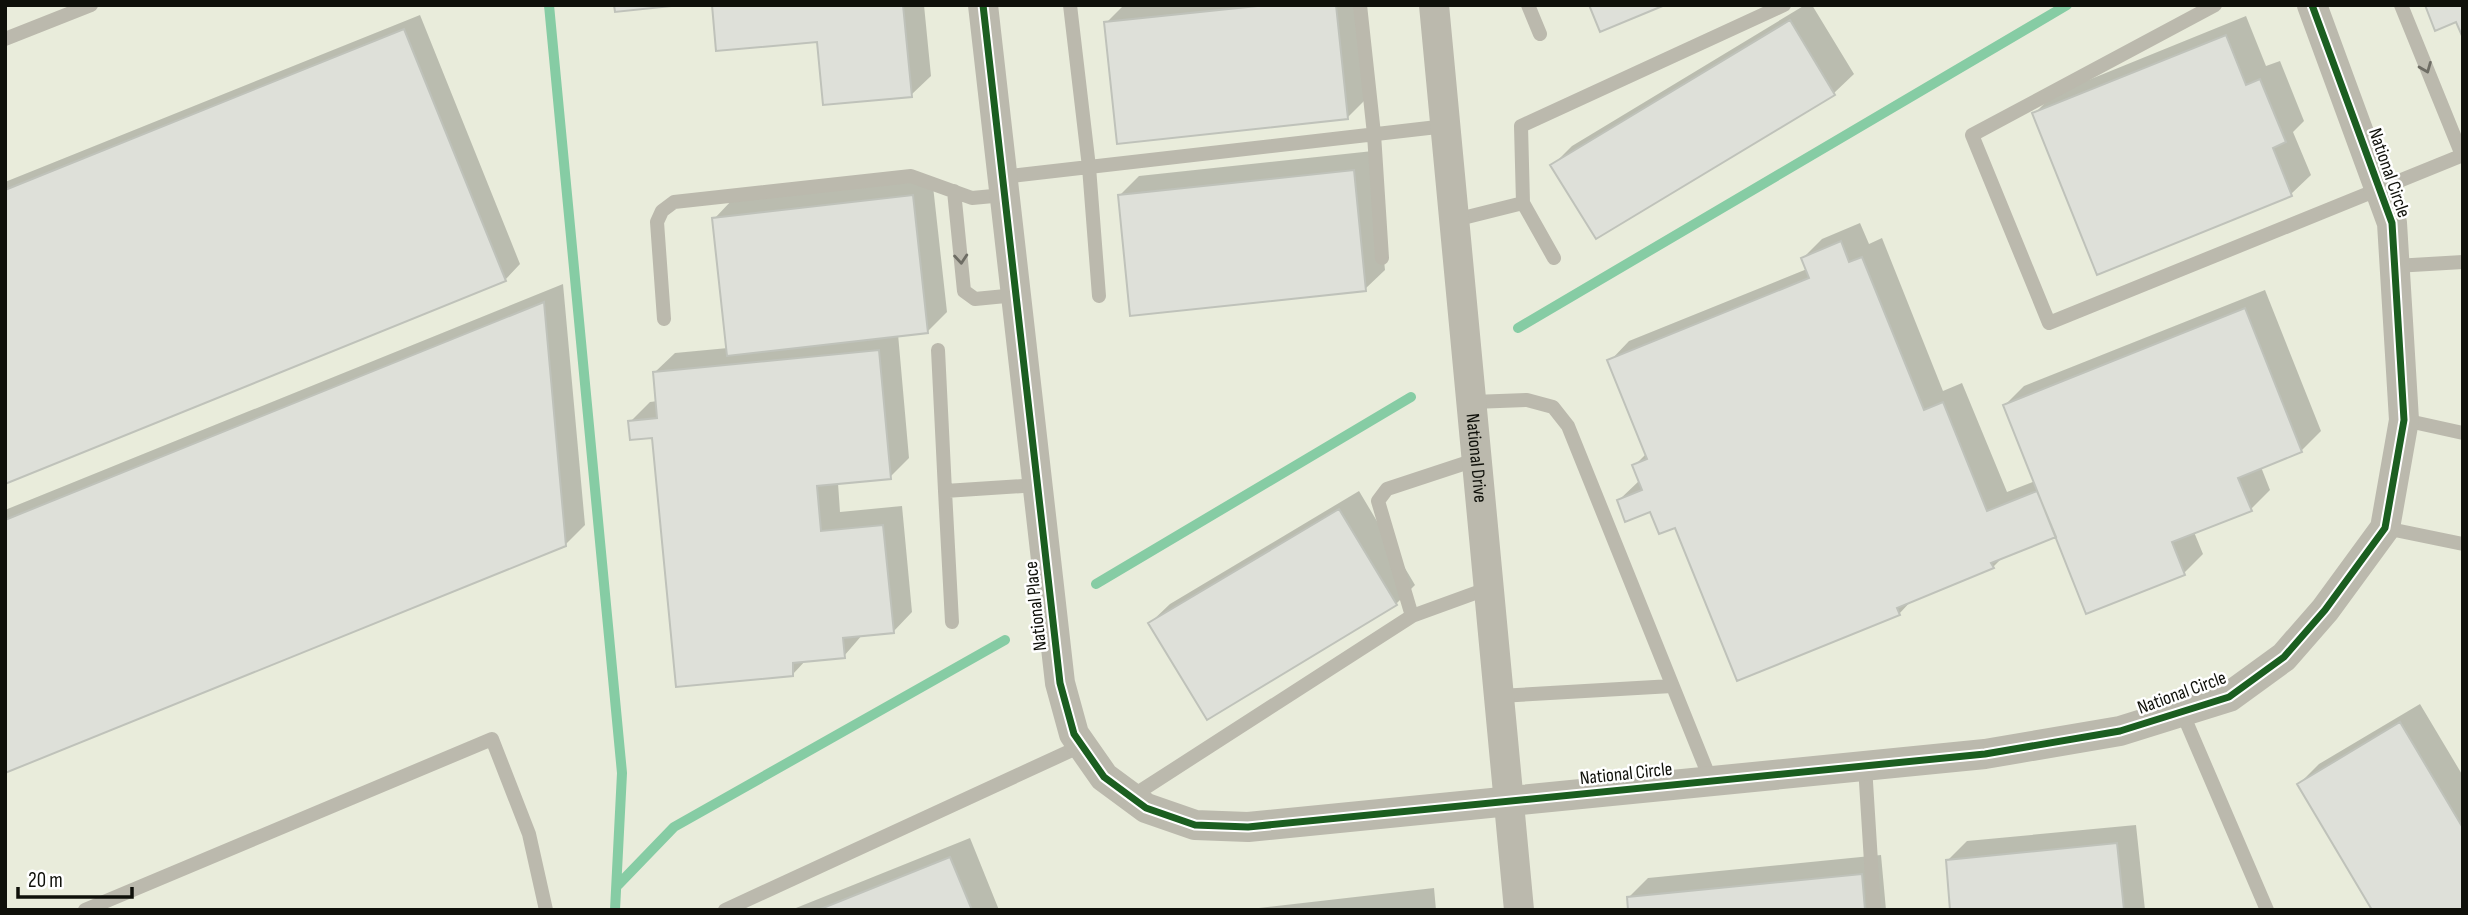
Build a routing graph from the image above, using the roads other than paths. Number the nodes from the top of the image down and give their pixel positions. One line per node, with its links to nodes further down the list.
1 (91, 5): 12 (lane)
2 (984, 5): 17 (street, National Place)
3 (1070, 5): 16 (lane)
4 (1360, 5): 14 (lane)
5 (1434, 5): 13 (street, National Drive)
6 (1528, 5): 11 (lane)
7 (1784, 5): 20 (lane)
8 (2215, 5): 18 (lane)
9 (2312, 5): 18 (street, National Circle)
10 (2400, 5): 15 (lane, one-way to 15)
11 (1540, 34)
12 (5, 39)
13 (1446, 126): 14 (lane); 21 (street, National Drive)
14 (1374, 134): 16 (lane); 22 (lane)
15 (2463, 155): 18 (lane)
16 (1089, 167): 17 (lane); 27 (lane)
17 (1003, 186): 19 (lane); 26 (street, National Place)
18 (2380, 190): 25 (street, National Circle)
19 (954, 191): 26 (lane, one-way to 26); 28 (lane)
20 (1523, 203): 21 (lane); 23 (lane)
21 (1455, 220): 30 (street, National Drive)
22 (1382, 258)
23 (1554, 258)
24 (2463, 262): 25 (lane)
25 (2395, 267): 31 (street, National Circle)
26 (1016, 295): 34 (street, National Place)
27 (1099, 296)
28 (664, 320)
29 (938, 350): 35 (lane)
30 (1473, 402): 33 (street, National Drive); 41 (lane)
31 (2404, 420): 32 (lane); 36 (street, National Circle)
32 (2463, 433)
33 (1478, 459): 38 (street, National Drive); 39 (lane)
34 (1038, 485): 35 (lane); 44 (street, National Place)
35 (945, 491): 40 (lane)
36 (2385, 528): 37 (lane); 43 (street, National Circle)
37 (2463, 544)
38 (1489, 588): 39 (lane); 42 (street, National Drive)
39 (1412, 616): 47 (lane)
40 (952, 622)
41 (1672, 686): 42 (lane); 46 (lane)
42 (1499, 696): 48 (street, National Drive)
43 (2182, 712): 45 (street, National Circle); 54 (lane)
44 (1083, 745): 47 (street, National Place); 51 (lane)
45 (1865, 766): 46 (street, National Circle); 53 (lane)
46 (1711, 781): 48 (street, National Circle)
47 (1131, 797): 48 (street, National Place)
48 (1508, 801): 52 (street, National Drive)
49 (85, 910): 50 (lane)
50 (546, 910)
51 (725, 910)
52 (1519, 910)
53 (1874, 910)
54 (2267, 910)

